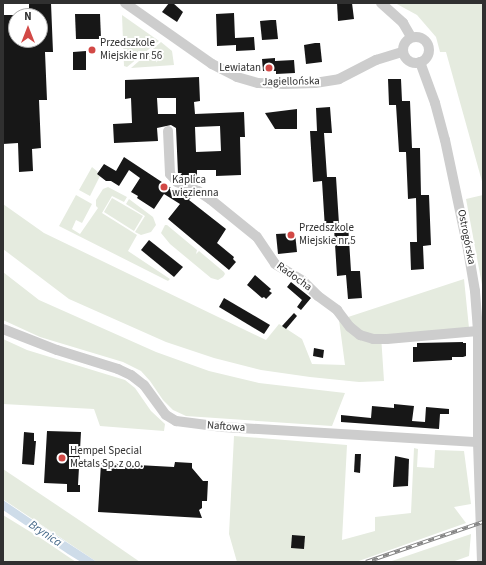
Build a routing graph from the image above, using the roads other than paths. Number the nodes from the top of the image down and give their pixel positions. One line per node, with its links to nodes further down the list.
1 (125, 3): 4 (street, Jagiellońska)
2 (381, 3): 3 (street)
3 (411, 37): 4 (street); 5 (street)
4 (403, 52): 5 (street)
5 (420, 62): 8 (street, Ostrogórska)
6 (168, 131): 8 (street, Radocha)
7 (3, 329): 9 (street, Naftowa)
8 (478, 331): 9 (street, Ostrogórska)
9 (478, 442): 10 (street, Ostrogórska)
10 (483, 551): 11 (street, Ostrogórska)
11 (482, 562)

